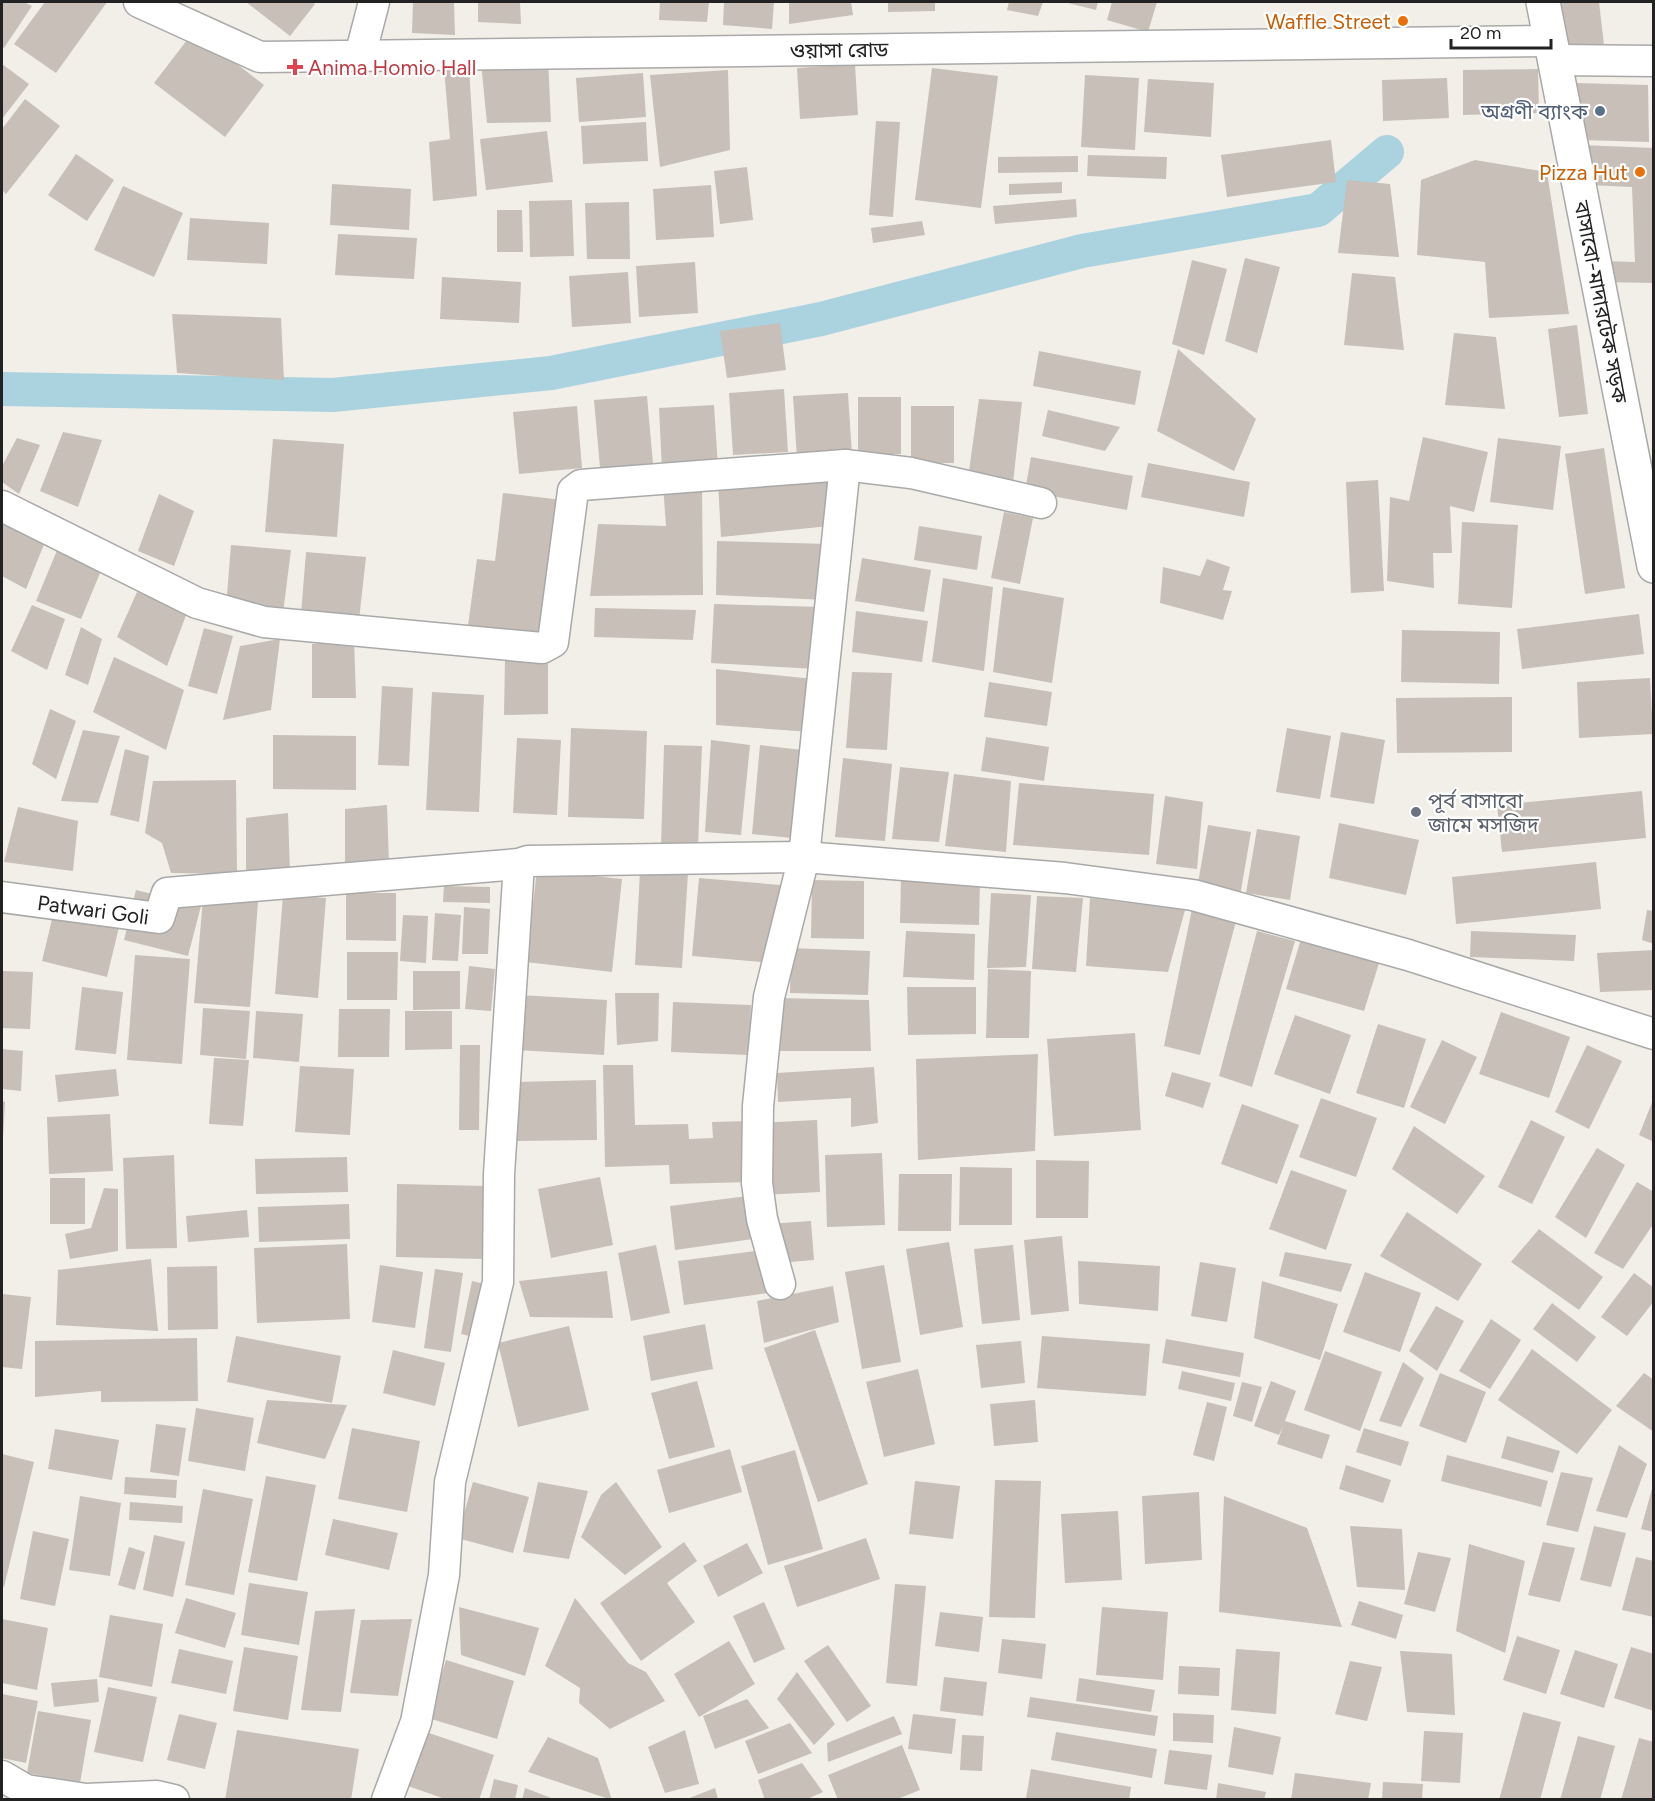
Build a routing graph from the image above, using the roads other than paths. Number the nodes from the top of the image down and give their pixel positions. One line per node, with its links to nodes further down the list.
1 (139, 2): 5 (street, ওয়াসা রোড)
2 (374, 2): 5 (street)
3 (1543, 2): 4 (street, বাসাবো-মাদারটেক সড়ক)
4 (1553, 50): 5 (street, ওয়াসা রোড); 6 (street, ওয়াসা রোড); 10 (street, বাসাবো-মাদারটেক সড়ক)
5 (360, 56)
6 (1653, 61)
7 (845, 465): 8 (street); 9 (street); 11 (street)
8 (1041, 503)
9 (2, 506)
10 (1653, 567)
11 (804, 857): 12 (street); 14 (street); 15 (street)
12 (519, 864): 13 (street, Patwari Goli); 18 (street)
13 (2, 897)
14 (1653, 1034)
15 (780, 1284)
16 (2, 1776): 17 (street)
17 (174, 1800)
18 (387, 1800)

